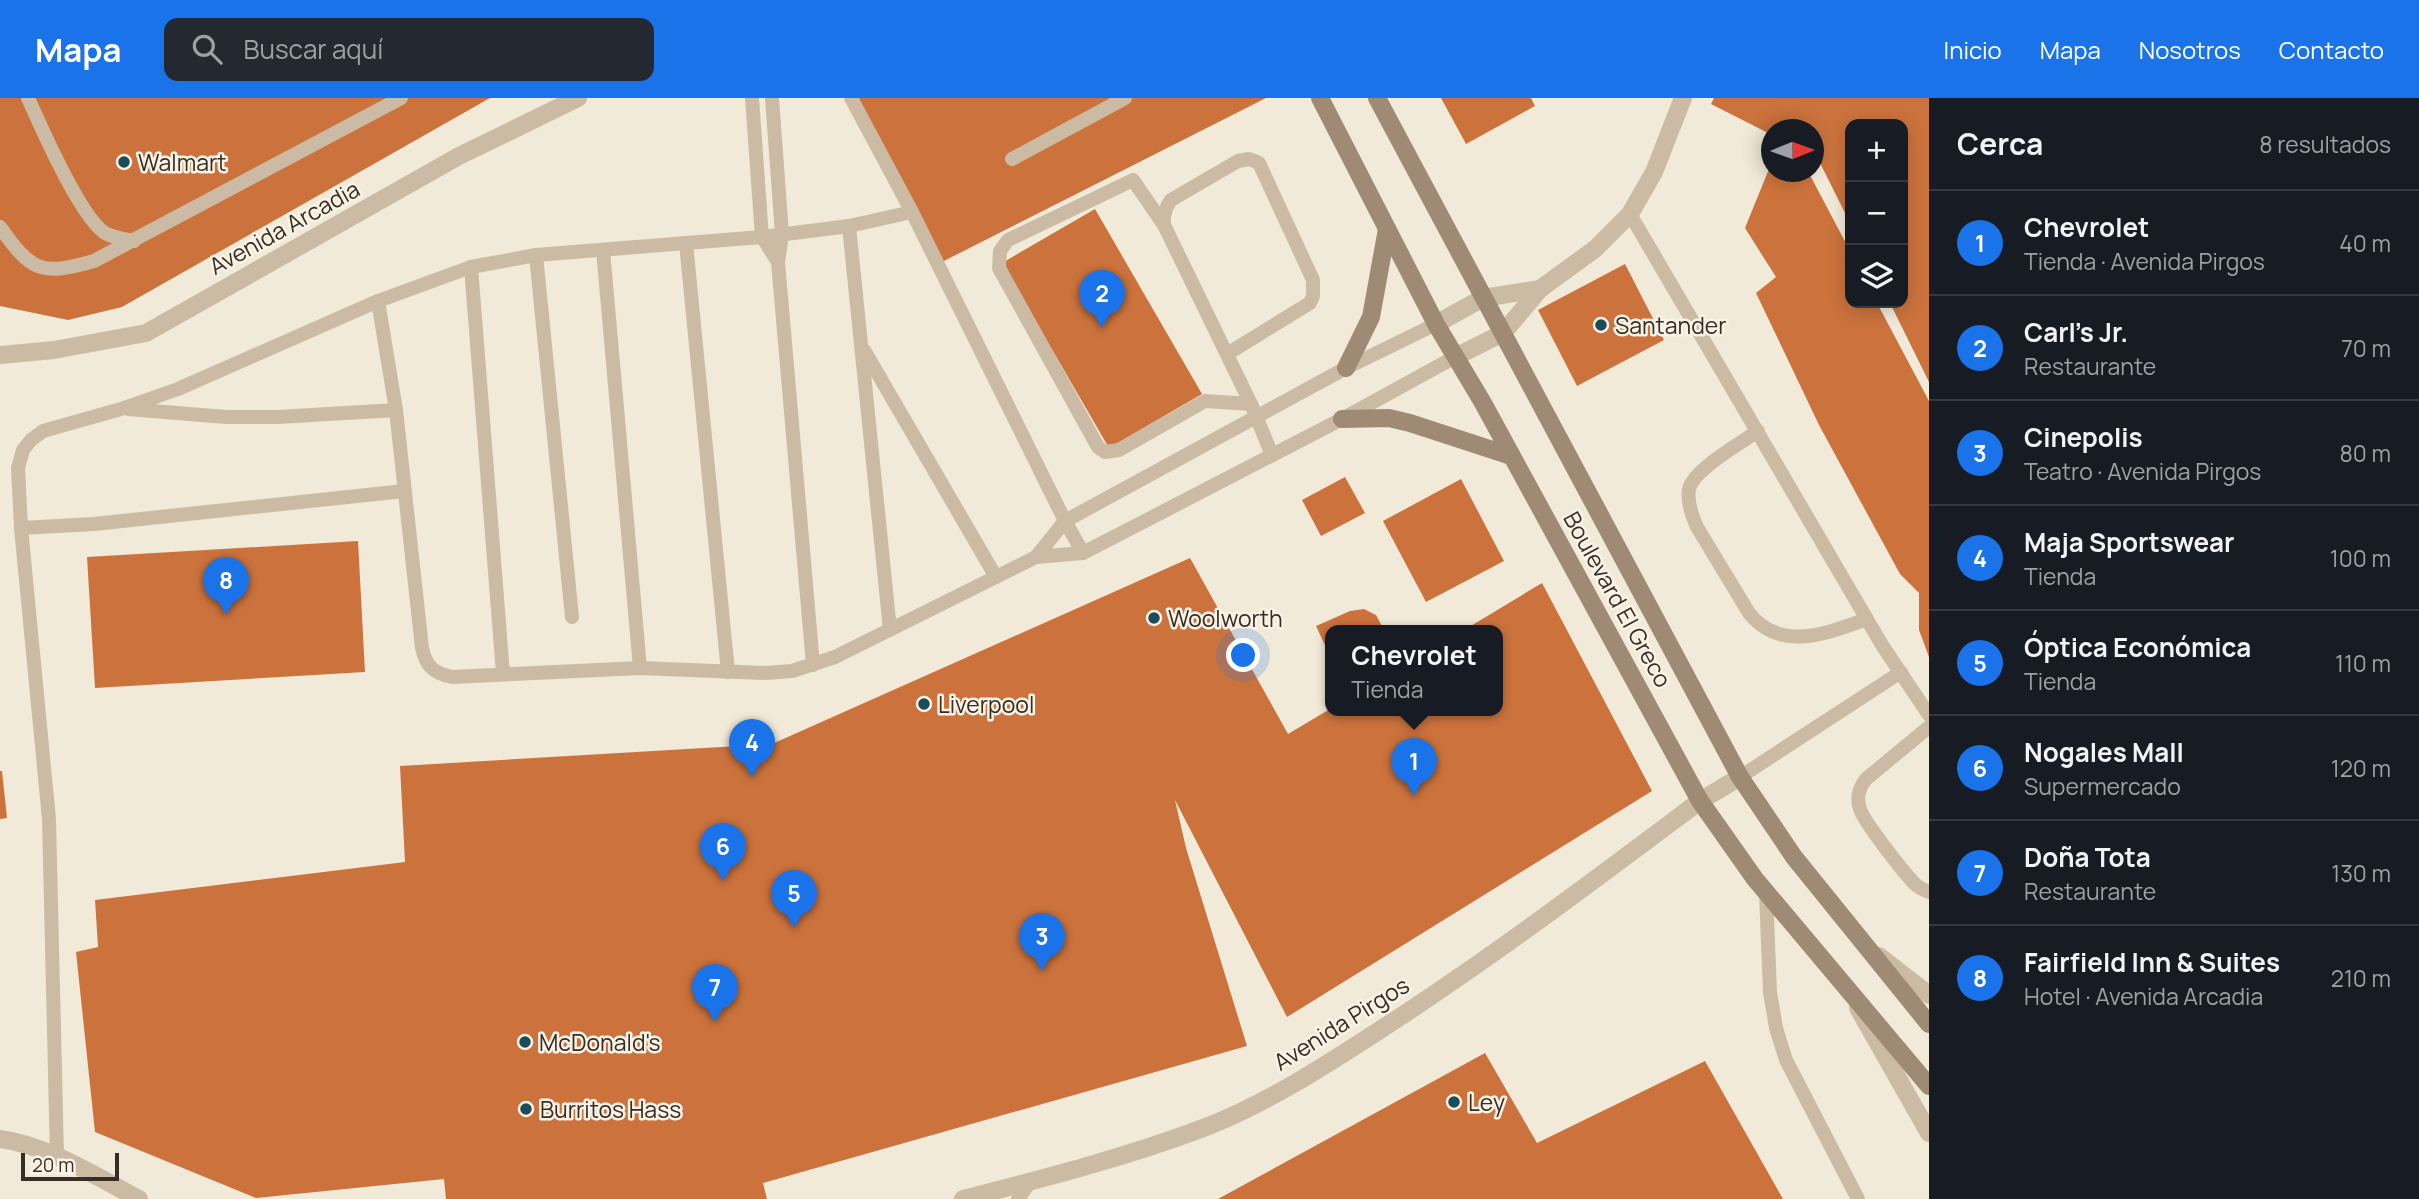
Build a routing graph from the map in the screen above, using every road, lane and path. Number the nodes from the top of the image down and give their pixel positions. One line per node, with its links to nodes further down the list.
1 (29, 98): 20 (lane)
2 (401, 98): 20 (lane)
3 (578, 98): 33 (street, Avenida Arcadia)
4 (752, 98): 19 (lane)
5 (772, 98): 18 (lane)
6 (851, 98): 12 (lane)
7 (1125, 98): 11 (lane)
8 (1320, 98): 17 (main road, Boulevard El Greco)
9 (1377, 98): 27 (main road, Boulevard El Greco)
10 (1683, 98): 13 (street)
11 (1012, 159)
12 (912, 212): 15 (lane); 44 (lane)
13 (1630, 214): 26 (street); 40 (lane)
14 (1164, 225): 32 (lane); 32 (lane); 38 (lane)
15 (849, 226): 18 (lane); 31 (lane)
16 (0, 227): 20 (lane)
17 (1387, 229): 29 (main road, Boulevard El Greco); 35 (main road)
18 (782, 234): 19 (lane); 24 (lane)
19 (762, 237): 21 (lane); 24 (lane)
20 (134, 241)
21 (686, 243): 22 (lane); 54 (lane)
22 (603, 250): 23 (lane); 53 (lane)
23 (536, 255): 25 (lane); 49 (lane)
24 (778, 262): 52 (lane)
25 (471, 267): 28 (lane); 56 (lane)
26 (1540, 289): 27 (street); 30 (street)
27 (1483, 298): 29 (street); 30 (main road, Boulevard El Greco)
28 (378, 302): 36 (lane); 37 (lane)
29 (1436, 324): 34 (main road, Boulevard El Greco); 35 (lane)
30 (1503, 333): 34 (street); 59 (main road, Boulevard El Greco)
31 (861, 346): 48 (lane); 51 (lane)
32 (1227, 354): 38 (lane)
33 (0, 355)
34 (1455, 357): 39 (lane); 42 (main road, Boulevard El Greco)
35 (1346, 368): 38 (lane)
36 (121, 409): 37 (lane); 45 (lane)
37 (396, 410): 43 (lane)
38 (1254, 410): 41 (lane); 44 (lane)
39 (1342, 419): 41 (lane); 42 (main road)
40 (1758, 431): 50 (lane); 50 (lane)
41 (1272, 455): 46 (lane)
42 (1511, 456): 60 (main road, Boulevard El Greco)
43 (404, 491): 45 (lane); 56 (lane)
44 (1065, 521): 46 (lane); 47 (lane)
45 (21, 528): 70 (lane)
46 (1083, 553): 47 (lane)
47 (1036, 557): 48 (lane)
48 (996, 577): 51 (lane)
49 (572, 617)
50 (1867, 620): 55 (lane)
51 (890, 631): 52 (lane)
52 (813, 665): 54 (lane)
53 (640, 668): 54 (lane); 56 (lane)
54 (728, 672)
55 (1900, 672): 57 (lane); 59 (lane)
56 (503, 674)
57 (1929, 715)
58 (1929, 727): 61 (lane)
59 (1740, 777): 60 (street, Avenida Pirgos); 63 (main road, Boulevard El Greco)
60 (1700, 801): 62 (main road, Boulevard El Greco); 71 (street, Avenida Pirgos)
61 (1929, 892)
62 (1766, 893): 64 (main road, Boulevard El Greco); 75 (lane)
63 (1862, 943): 65 (street); 66 (main road, Boulevard El Greco)
64 (1846, 987): 67 (main road, Boulevard El Greco); 68 (street)
65 (1929, 995)
66 (1929, 1024)
67 (1929, 1086)
68 (1929, 1133)
69 (0, 1139): 70 (street)
70 (57, 1157): 72 (street)
71 (1031, 1181): 73 (street, Avenida Pirgos); 74 (lane)
72 (139, 1199)
73 (963, 1199)
74 (1018, 1199)
75 (1858, 1199)

